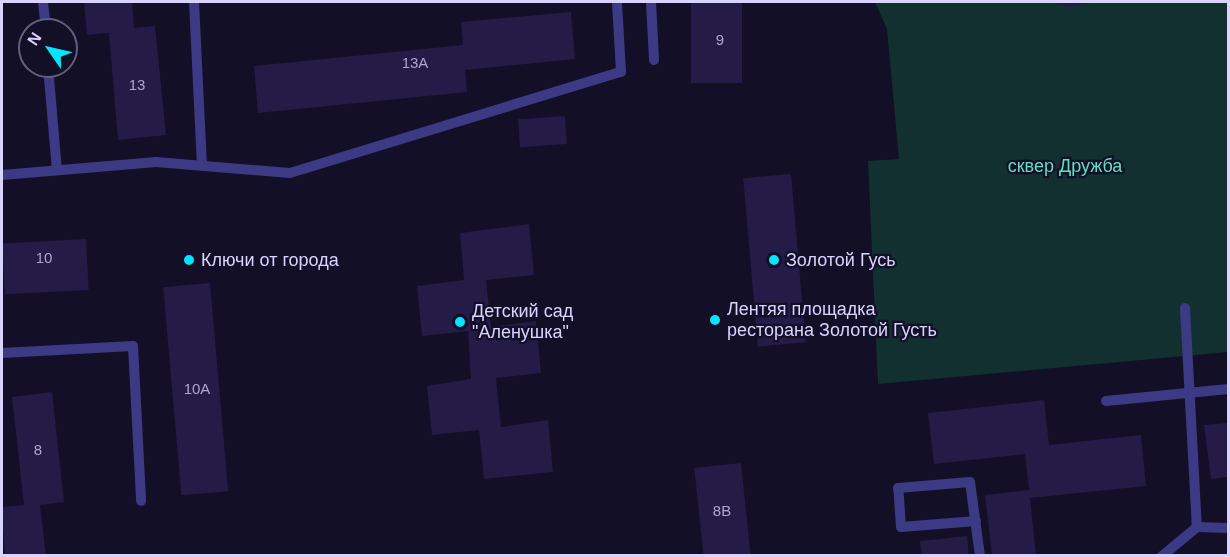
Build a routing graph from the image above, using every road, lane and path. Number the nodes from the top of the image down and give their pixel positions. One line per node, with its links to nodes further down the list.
1 (43, 2): 5 (lane)
2 (194, 2): 8 (lane)
3 (617, 2): 8 (lane)
4 (651, 2): 6 (lane)
5 (45, 18)
6 (654, 60)
7 (49, 78): 9 (lane)
8 (202, 166): 9 (lane)
9 (57, 170): 10 (lane)
10 (2, 175)
11 (1185, 308): 14 (lane)
12 (2, 353): 16 (lane)
13 (1228, 389): 14 (lane)
14 (1189, 392): 15 (lane); 18 (lane)
15 (1106, 401)
16 (141, 501)
17 (976, 520): 17 (lane); 21 (lane)
18 (1197, 527): 19 (lane); 20 (lane)
19 (1228, 528)
20 (1167, 554)
21 (980, 555)

